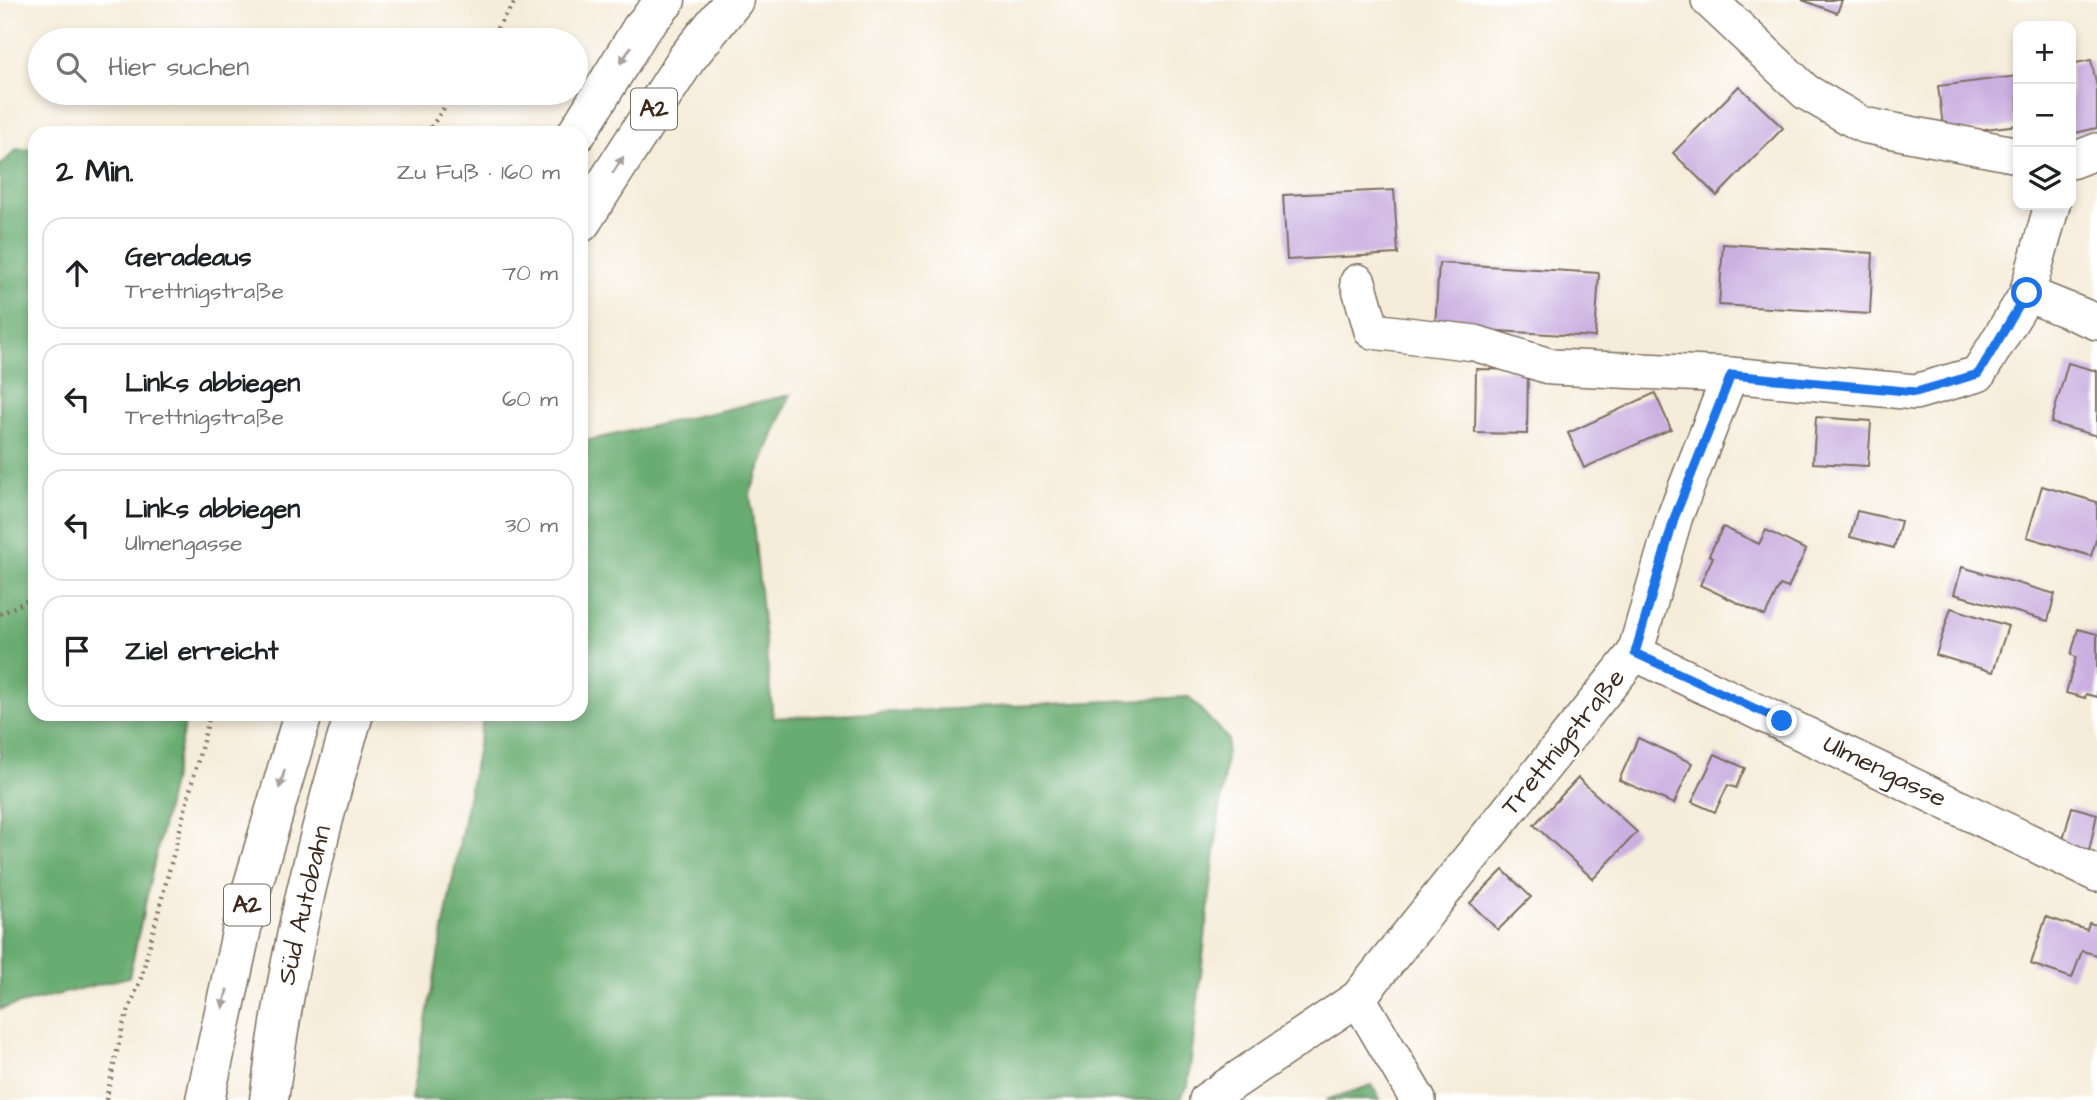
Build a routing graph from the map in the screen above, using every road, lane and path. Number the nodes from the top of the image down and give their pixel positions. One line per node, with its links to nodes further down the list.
1 (516, 0): 5 (path)
2 (666, 0): 8 (highway, A2, one-way to 8)
3 (734, 0): 13 (highway, A2, one-way to 3)
4 (1709, 0): 10 (street)
5 (497, 28)
6 (446, 105): 7 (path)
7 (431, 126)
8 (582, 126)
9 (2097, 151): 11 (street)
10 (2013, 154)
11 (2076, 159)
12 (2051, 210): 15 (street)
13 (588, 212)
14 (1358, 282): 17 (street)
15 (2027, 293): 16 (street); 17 (street)
16 (2097, 322)
17 (1731, 375): 20 (street, Trettnigstraße)
18 (28, 600): 19 (path)
19 (0, 614)
20 (1635, 653): 24 (street, Ulmengasse); 25 (street, Trettnigstraße)
21 (208, 721): 26 (path)
22 (301, 721): 27 (highway, Süd Autobahn / A2, one-way to 27)
23 (352, 721): 28 (highway, Süd Autobahn / A2)
24 (2097, 874)
25 (1358, 998): 29 (street, Trettnigstraße); 30 (street)
26 (106, 1100)
27 (205, 1100)
28 (269, 1100)
29 (1207, 1100)
30 (1418, 1100)

